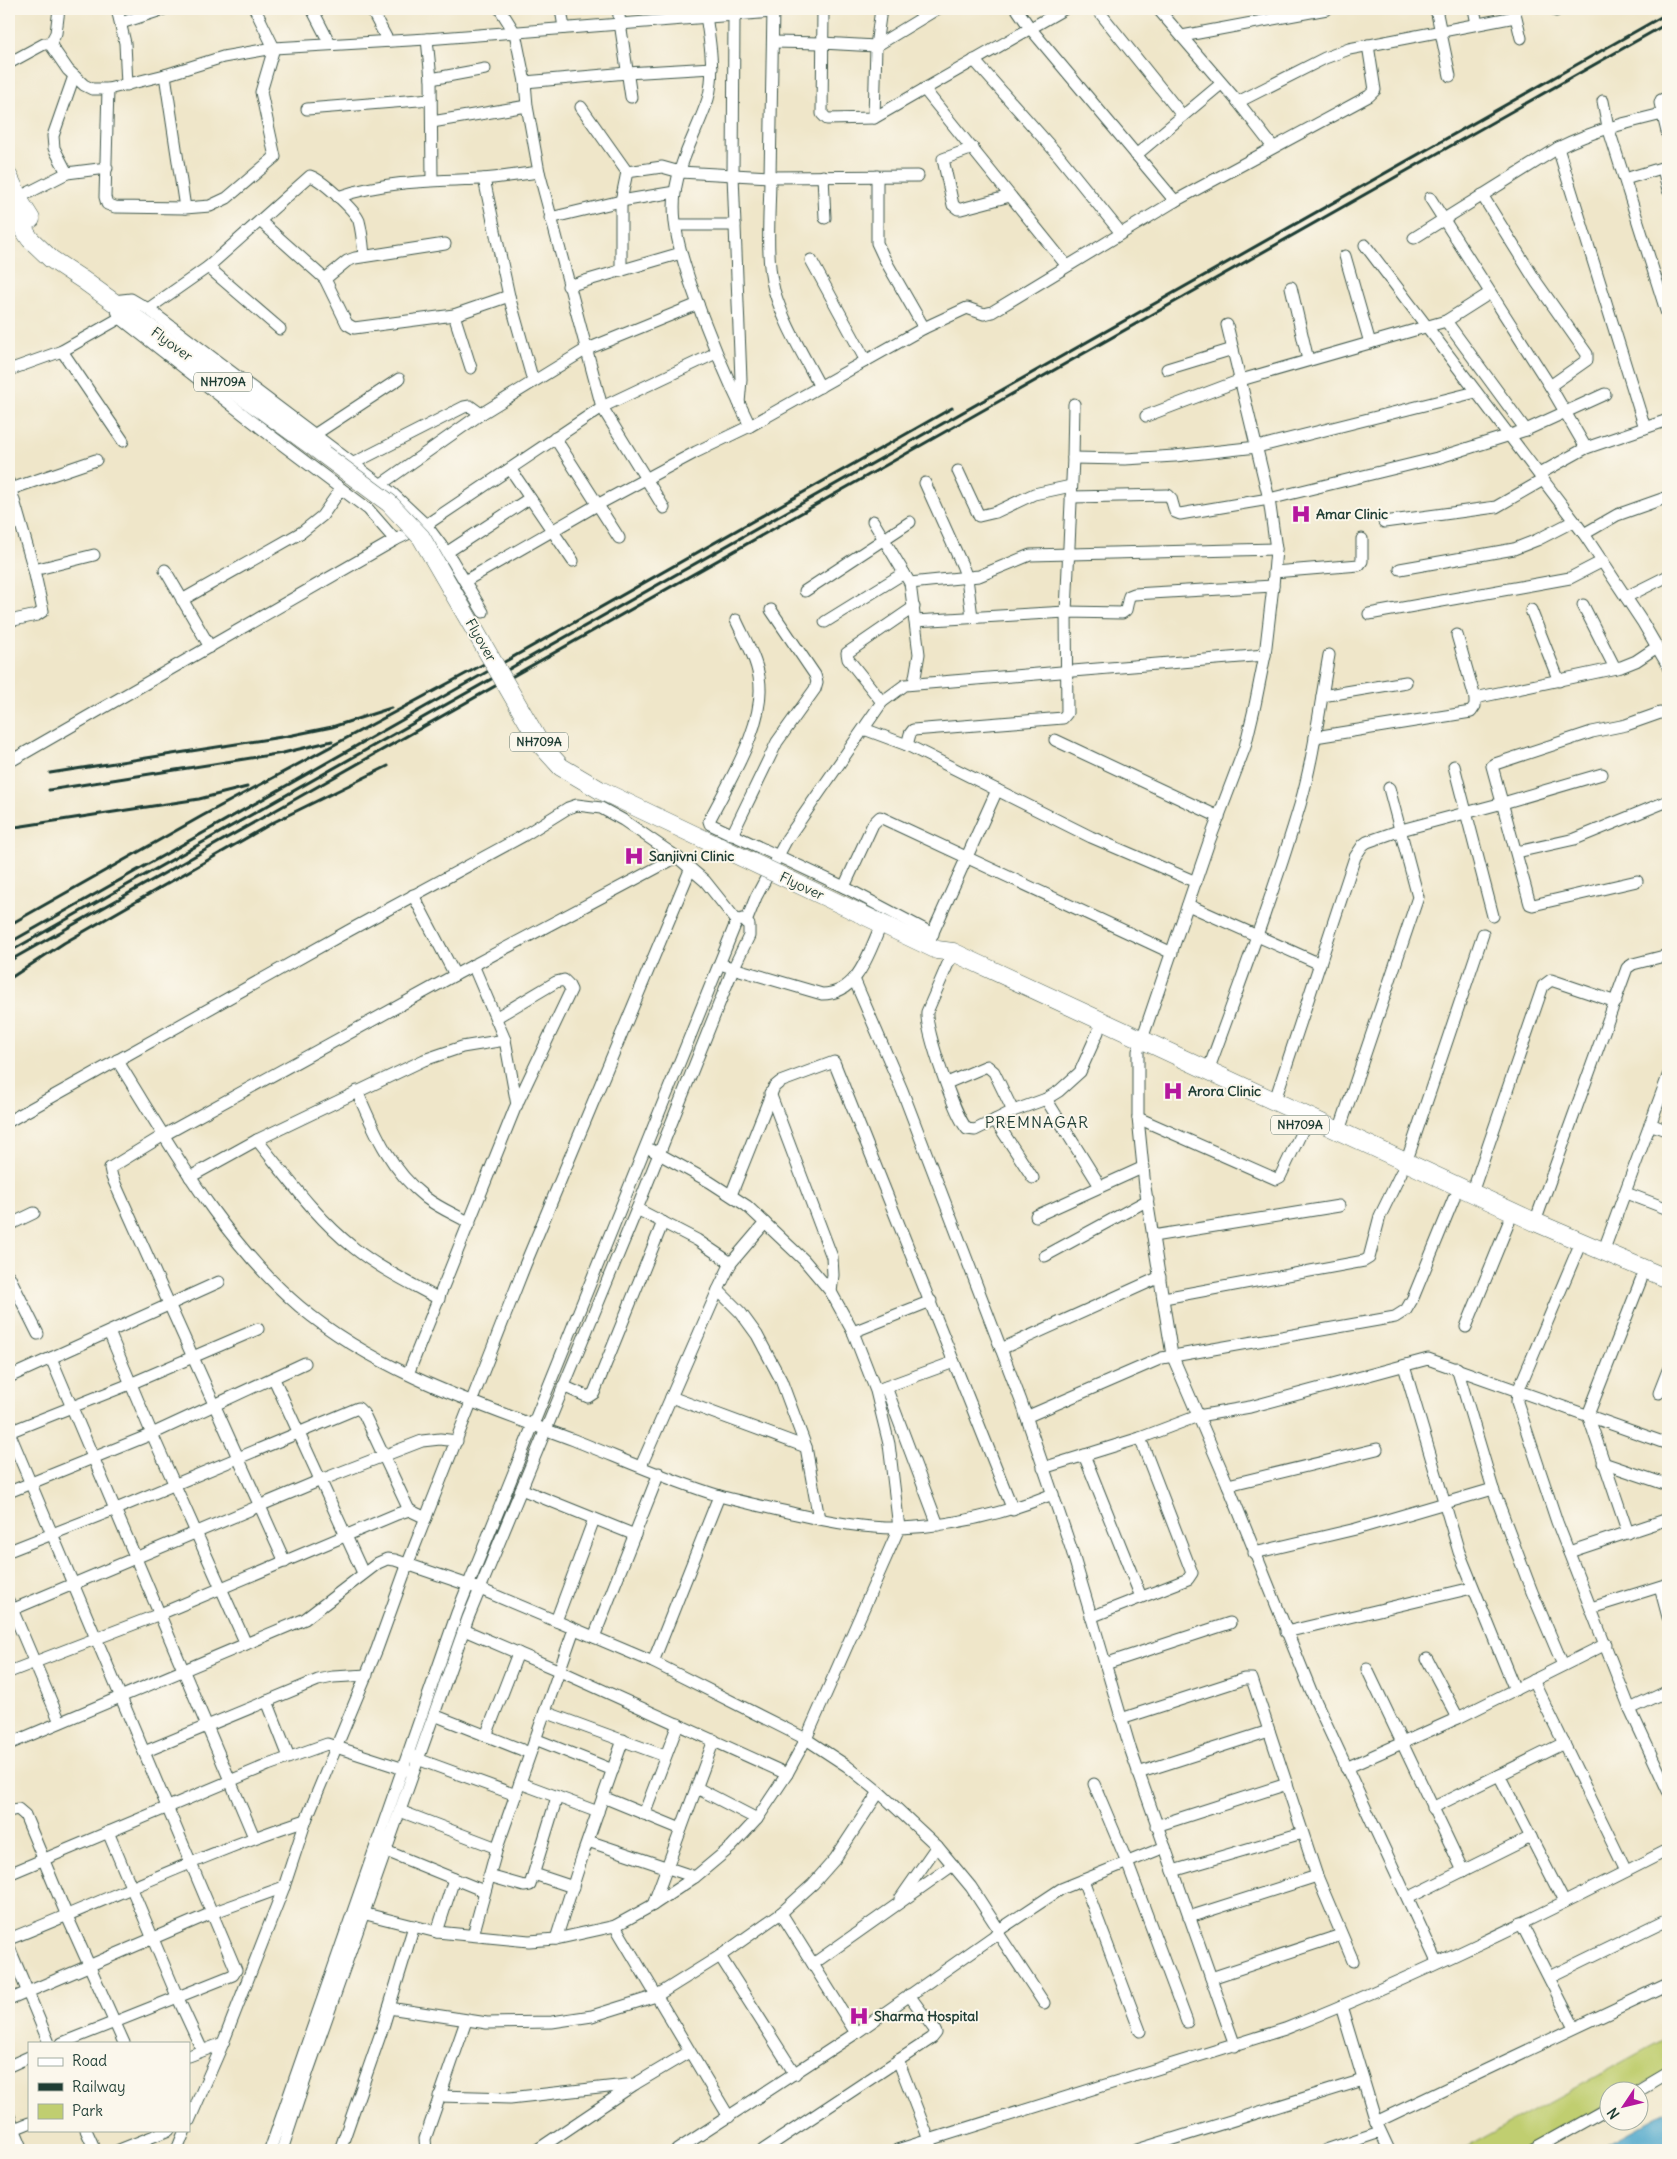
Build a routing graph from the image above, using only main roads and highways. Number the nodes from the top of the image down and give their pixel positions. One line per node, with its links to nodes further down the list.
1 (9, 177): 2 (highway, NH709A)
2 (13, 202): 3 (highway, Flyover / NH709A, bridge)
3 (939, 948): 4 (highway, NH709A); 4 (highway, NH709A)
4 (1140, 1046): 5 (highway, NH709A); 5 (highway, NH709A)
5 (1404, 1168): 6 (highway, NH709A); 6 (highway, NH709A)
6 (1579, 1248): 7 (highway, NH709A); 8 (highway, NH709A)
7 (1668, 1279)
8 (1668, 1292)

